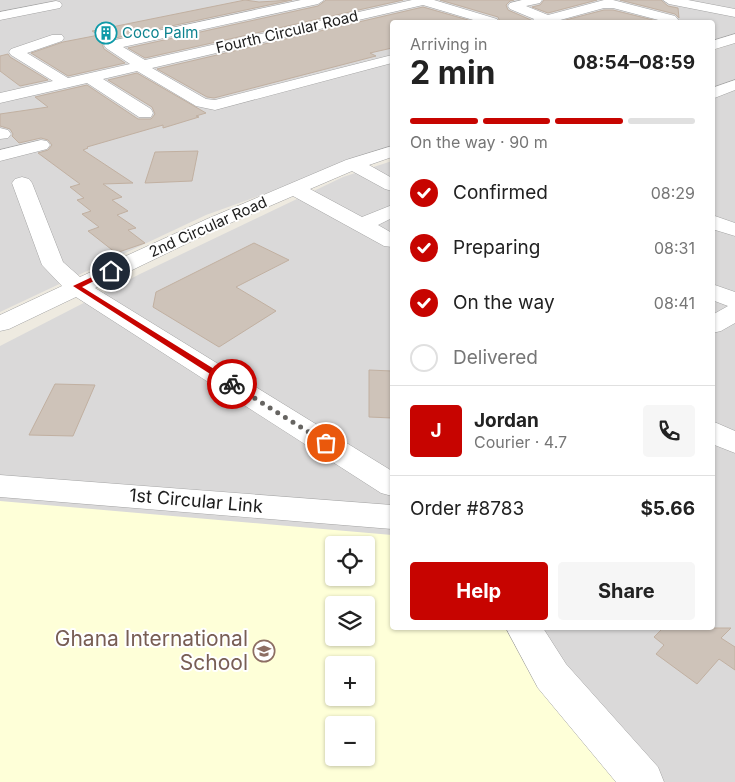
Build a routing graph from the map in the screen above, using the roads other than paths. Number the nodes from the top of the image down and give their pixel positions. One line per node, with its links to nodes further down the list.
1 (426, 0): 10 (street, Fourth Circular Road); 12 (street)
2 (536, 0): 13 (street)
3 (730, 0): 6 (street)
4 (678, 1): 6 (street); 9 (street)
5 (324, 2): 10 (street); 22 (street)
6 (707, 5): 8 (street)
7 (56, 6): 11 (street)
8 (735, 10)
9 (735, 13)
10 (360, 15): 22 (street, Fourth Circular Road)
11 (0, 16)
12 (486, 20)
13 (540, 20)
14 (546, 20): 15 (street)
15 (671, 20)
16 (57, 38): 24 (street)
17 (735, 38): 18 (street)
18 (715, 46)
19 (715, 48): 20 (street)
20 (728, 53)
21 (390, 60): 22 (street)
22 (140, 65): 23 (street, Fourth Circular Road)
23 (89, 77): 24 (street, Fourth Circular Road); 28 (street)
24 (66, 82): 27 (street, Fourth Circular Road)
25 (735, 85): 26 (street)
26 (715, 93)
27 (0, 98)
28 (145, 114)
29 (41, 145): 31 (street)
30 (390, 152): 32 (street, 2nd Circular Road)
31 (0, 156)
32 (352, 164): 34 (street); 35 (street, 2nd Circular Road)
33 (22, 183): 41 (street)
34 (390, 184)
35 (294, 189): 38 (street); 41 (street, 2nd Circular Road)
36 (390, 212): 38 (street)
37 (715, 222): 39 (street)
38 (361, 225): 40 (street)
39 (735, 230)
40 (390, 240)
41 (77, 286): 45 (street, 2nd Circular Road); 49 (street)
42 (715, 292): 43 (street)
43 (735, 301)
44 (735, 312): 46 (street)
45 (0, 324)
46 (715, 324)
47 (715, 433): 48 (street)
48 (735, 443)
49 (390, 484)
50 (0, 486): 51 (street, 1st Circular Link)
51 (390, 517)
52 (525, 630): 53 (street)
53 (643, 782)

